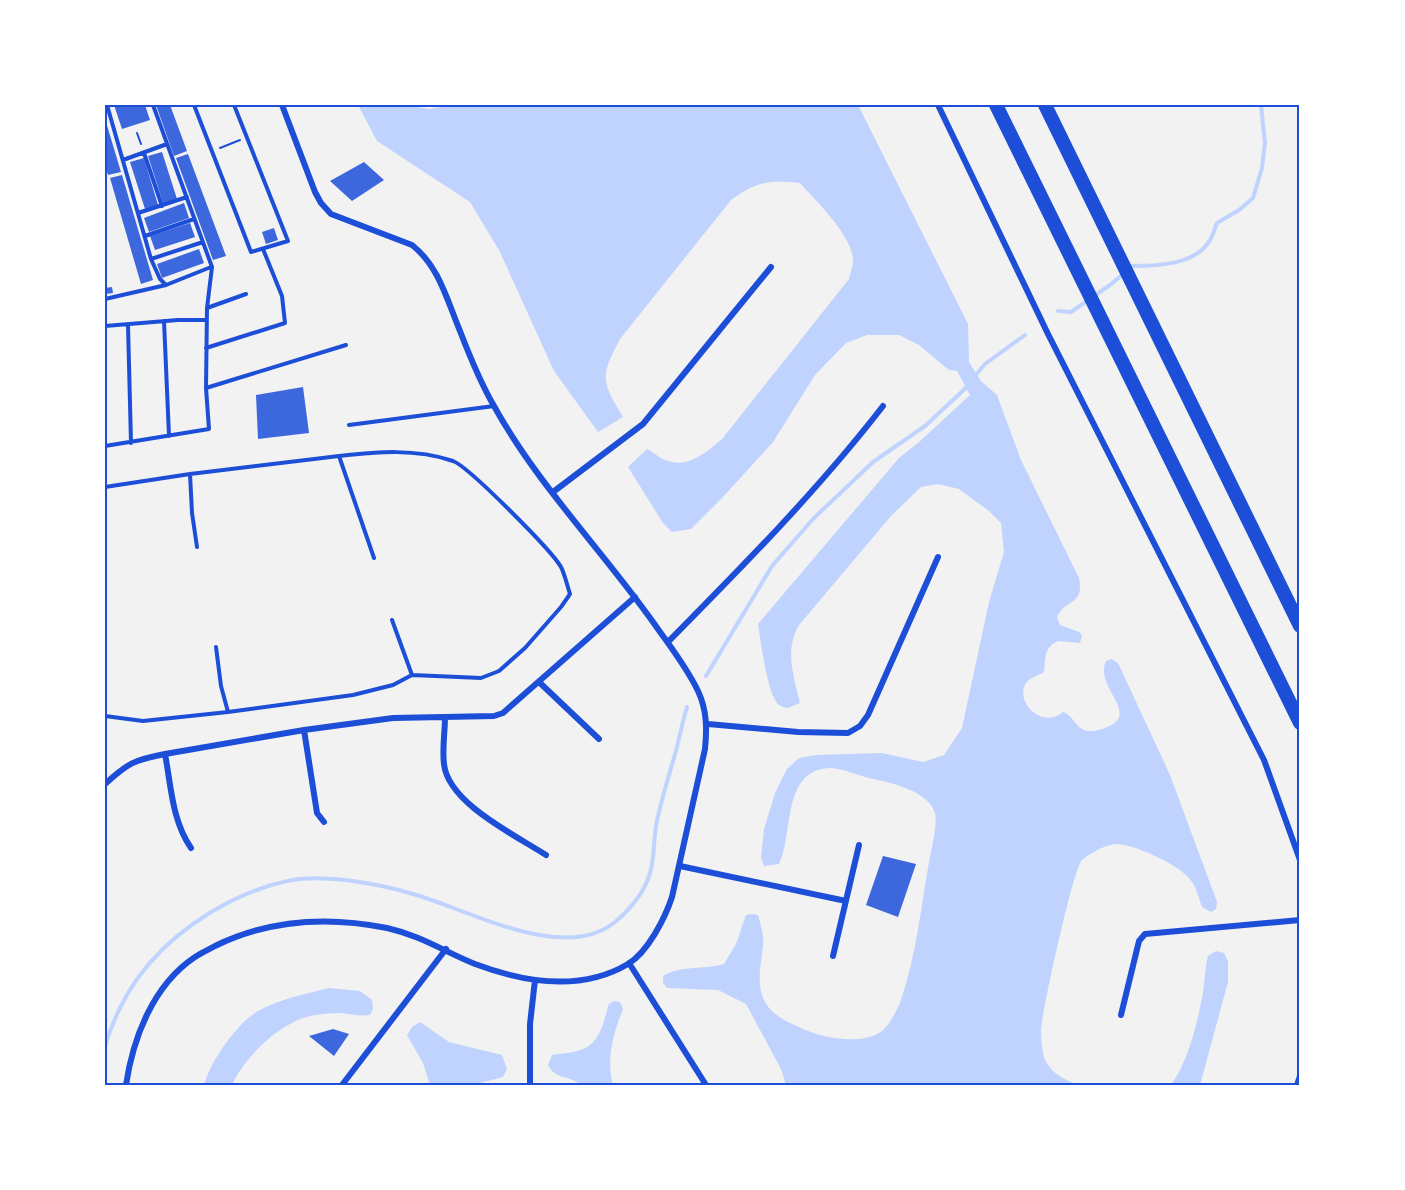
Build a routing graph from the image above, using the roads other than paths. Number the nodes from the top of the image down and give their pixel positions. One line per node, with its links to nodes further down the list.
1 (107, 105): 11 (lane)
2 (153, 105): 9 (lane)
3 (194, 105): 18 (lane)
4 (234, 105): 18 (lane)
5 (282, 105): 33 (street)
6 (938, 105): 66 (street)
7 (996, 105): 56 (highway)
8 (1045, 105): 48 (highway)
9 (167, 144): 10 (lane); 12 (lane)
10 (144, 153): 11 (lane); 13 (lane)
11 (123, 160): 14 (lane)
12 (187, 197): 13 (lane); 15 (lane)
13 (162, 206): 14 (lane)
14 (138, 213): 16 (lane)
15 (194, 219): 16 (lane); 17 (lane)
16 (145, 236): 19 (lane)
17 (203, 242): 19 (lane); 20 (lane)
18 (262, 249): 31 (lane)
19 (151, 259): 22 (lane)
20 (212, 267): 22 (lane); 25 (lane)
21 (771, 267): 42 (street)
22 (166, 285): 24 (lane)
23 (246, 294): 25 (lane)
24 (105, 299)
25 (207, 308): 26 (lane)
26 (207, 320): 27 (lane); 31 (lane)
27 (164, 321): 28 (lane); 36 (lane)
28 (128, 325): 29 (lane); 37 (lane)
29 (105, 326)
30 (346, 345): 32 (lane)
31 (206, 348): 32 (lane)
32 (206, 388): 36 (lane)
33 (494, 406): 35 (lane); 42 (street)
34 (883, 406): 49 (street)
35 (349, 425)
36 (169, 436): 37 (lane)
37 (130, 443): 38 (lane)
38 (105, 446)
39 (339, 456): 40 (lane); 45 (lane); 51 (lane)
40 (190, 474): 41 (lane); 43 (lane)
41 (105, 487)
42 (554, 492): 46 (street)
43 (196, 547)
44 (938, 557): 57 (street)
45 (374, 558)
46 (635, 597): 49 (street); 52 (street)
47 (392, 620): 51 (lane)
48 (1300, 626)
49 (668, 642): 57 (street)
50 (216, 647): 53 (lane)
51 (412, 675): 53 (lane)
52 (539, 682): 55 (street); 59 (street)
53 (228, 712): 54 (lane)
54 (105, 716)
55 (445, 717): 58 (street); 65 (street)
56 (1300, 723)
57 (708, 724): 67 (street)
58 (304, 730): 60 (street); 62 (street)
59 (599, 739)
60 (165, 754): 61 (street); 64 (street)
61 (105, 784)
62 (324, 822)
63 (859, 845): 68 (street)
64 (190, 848)
65 (546, 855)
66 (1300, 860)
67 (680, 866): 68 (street); 72 (street)
68 (846, 901): 71 (street)
69 (1300, 920): 74 (street)
70 (446, 949): 73 (street); 76 (street); 77 (street)
71 (833, 957)
72 (629, 963): 73 (street); 79 (street)
73 (535, 980): 78 (street)
74 (1121, 1015)
75 (1300, 1076): 80 (street)
76 (126, 1085)
77 (342, 1085)
78 (530, 1085)
79 (706, 1085)
80 (1297, 1085)

